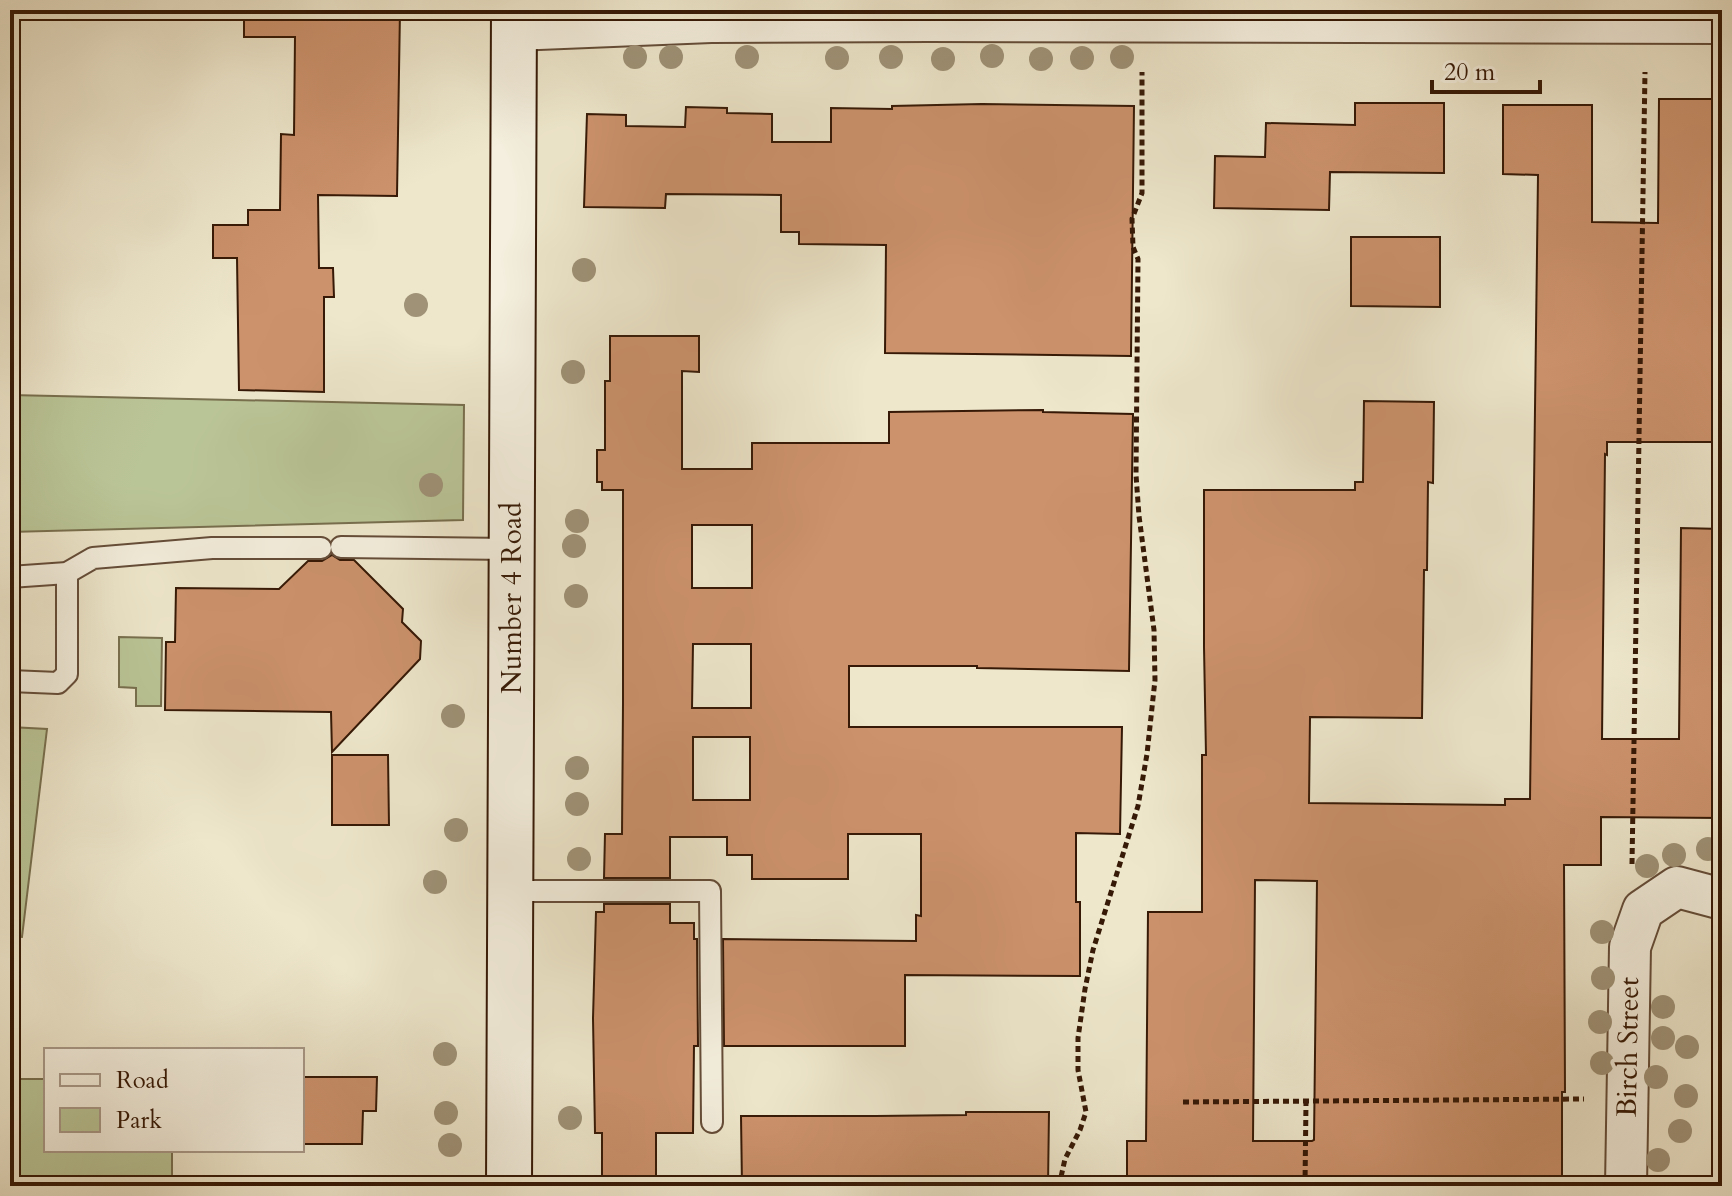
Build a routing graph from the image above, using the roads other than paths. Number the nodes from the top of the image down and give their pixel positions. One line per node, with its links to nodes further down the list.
1 (514, 20): 2 (street); 3 (main road, Number 4 Road)
2 (1722, 23)
3 (512, 549): 4 (lane); 7 (main road, Number 4 Road)
4 (67, 573): 5 (lane); 6 (lane)
5 (10, 577)
6 (10, 681)
7 (511, 891): 9 (lane); 10 (main road, Number 4 Road)
8 (1722, 899): 11 (street, Birch Street)
9 (712, 1122)
10 (509, 1186)
11 (1626, 1186)

